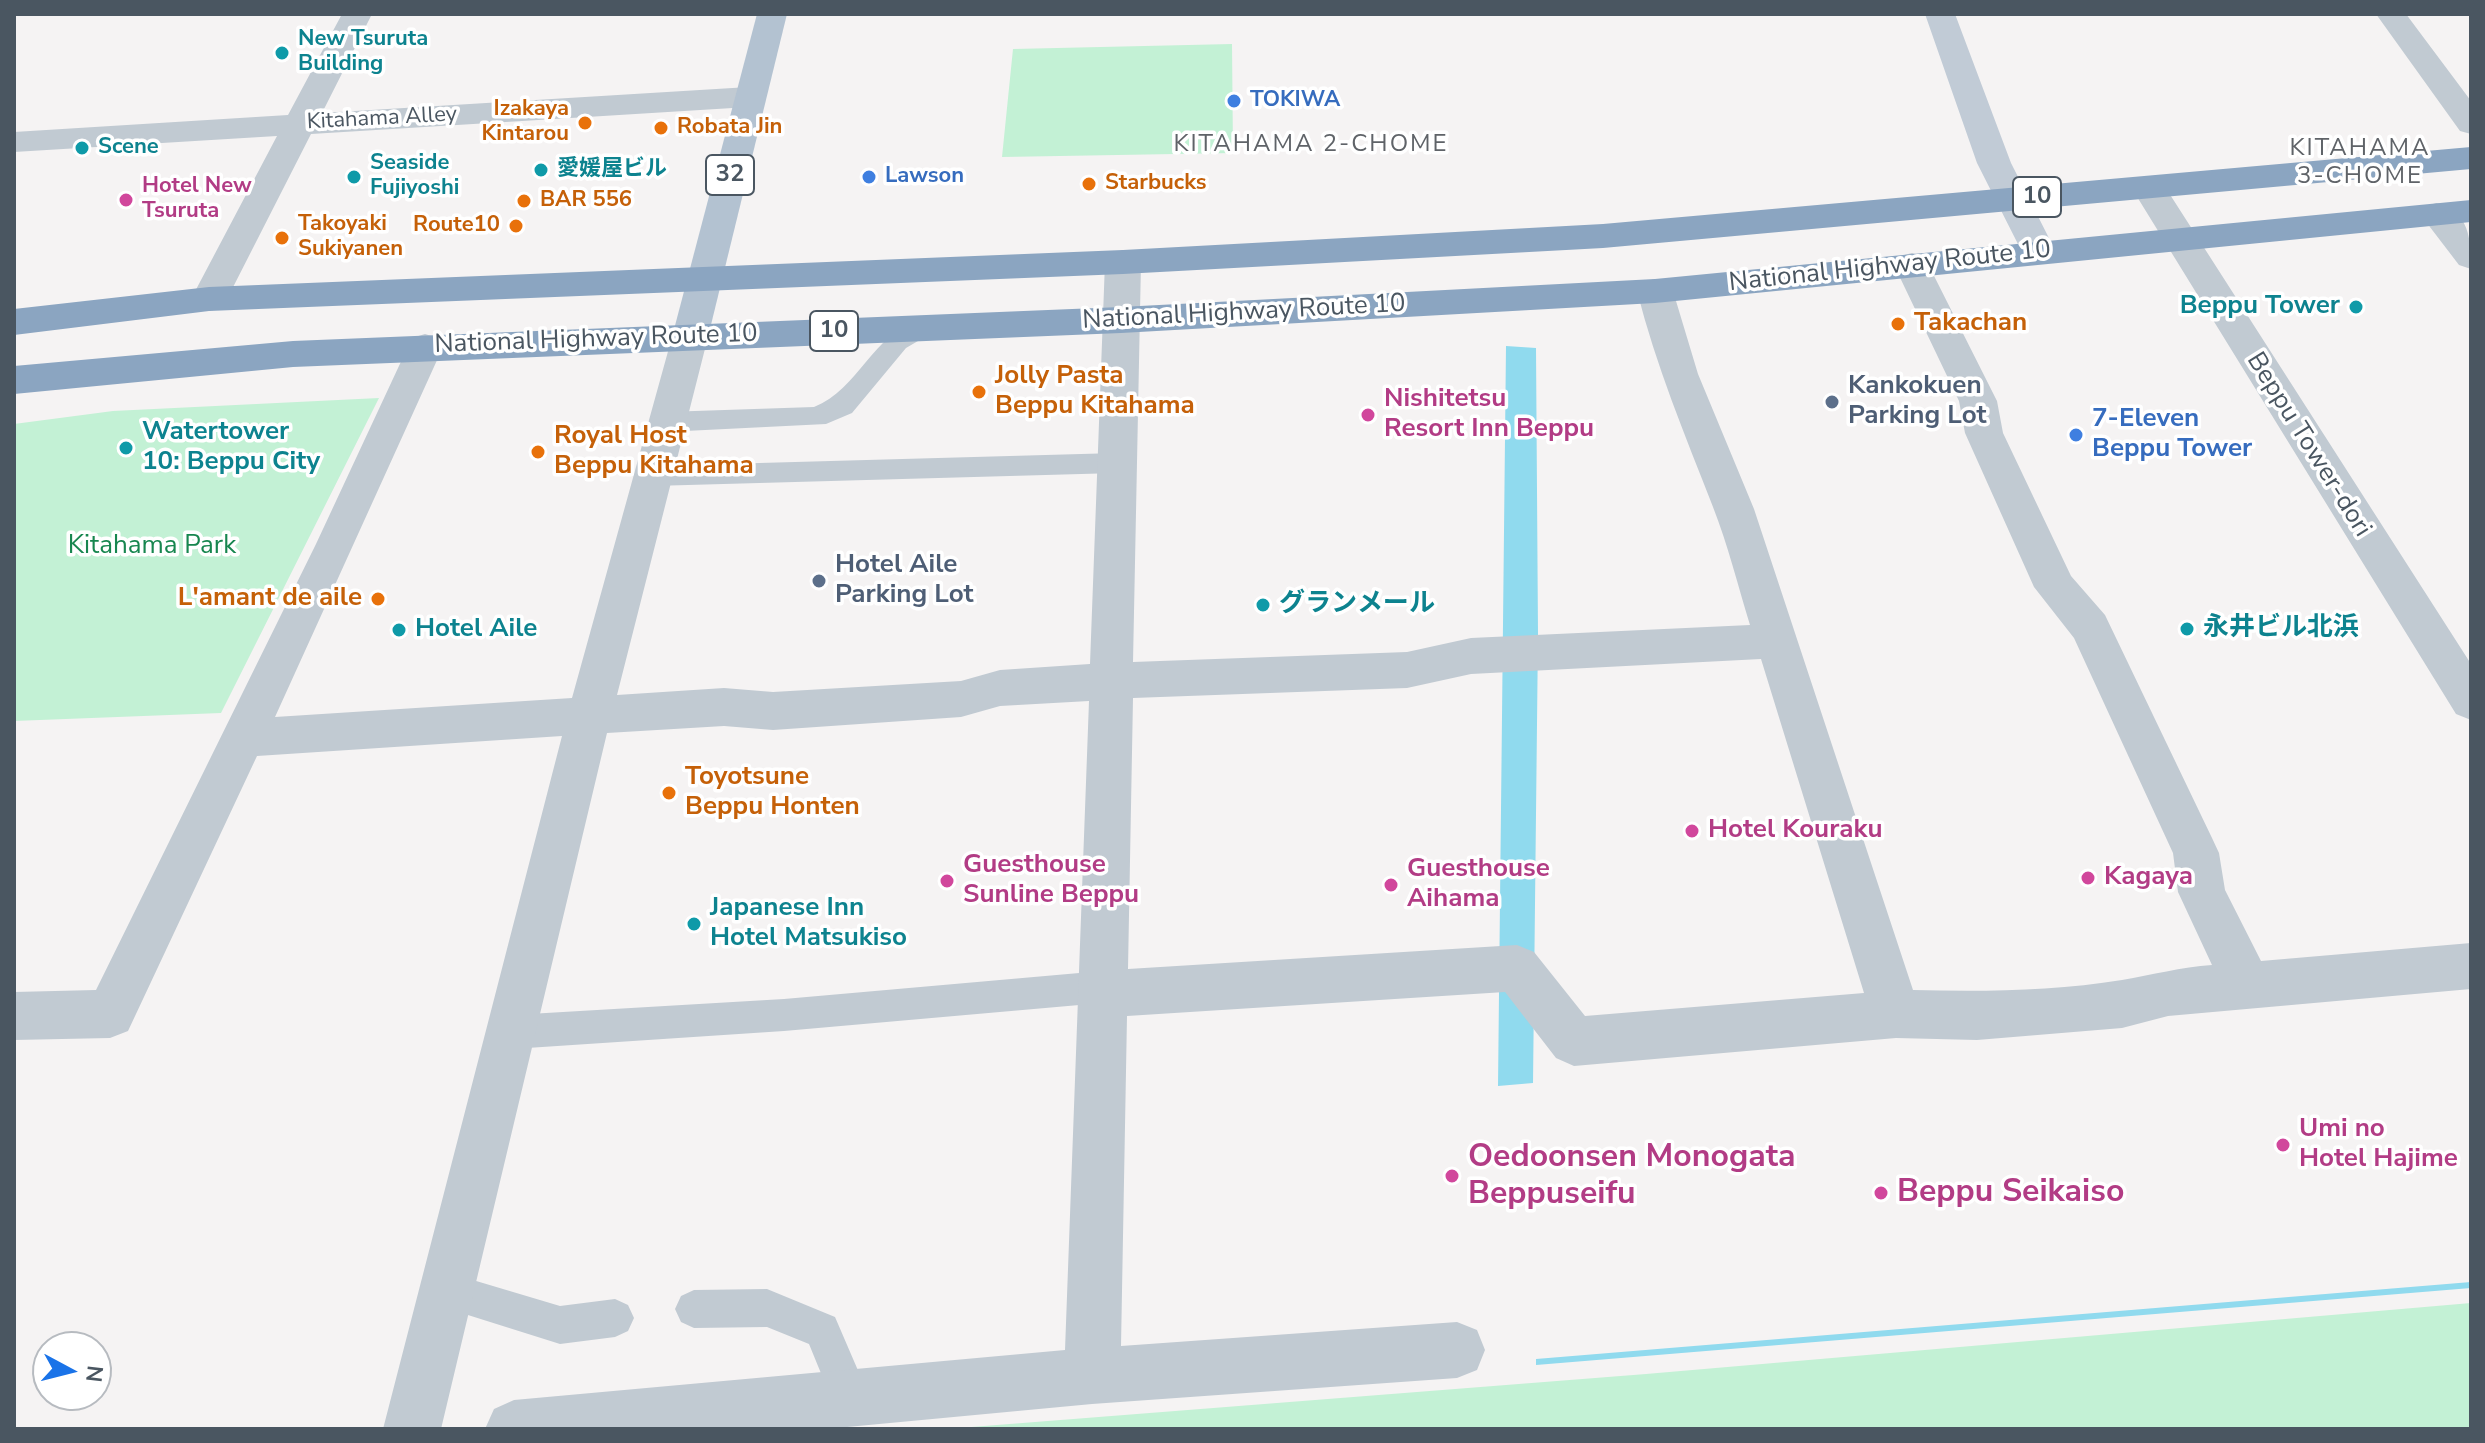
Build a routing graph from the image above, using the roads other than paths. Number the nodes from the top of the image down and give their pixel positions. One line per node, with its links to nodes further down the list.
1 (357, 14): 6 (street)
2 (772, 14): 5 (main road, 32)
3 (2391, 14): 7 (street)
4 (1939, 16): 11 (street)
5 (749, 97): 6 (street, Kitahama Alley); 18 (main road, 32)
6 (301, 124): 8 (street, Kitahama Alley); 20 (street)
7 (2471, 124)
8 (14, 142)
9 (2471, 158): 10 (highway, National Highway Route 10 / 10)
10 (2148, 187): 11 (highway, National Highway Route 10 / 10); 13 (street, Beppu Tower-dori)
11 (2012, 199): 14 (street); 16 (highway, National Highway Route 10 / 10)
12 (2454, 212): 13 (highway, National Highway Route 10 / 10); 15 (street)
13 (2178, 238): 14 (highway, National Highway Route 10 / 10); 32 (street, Beppu Tower-dori)
14 (2039, 252): 17 (highway, National Highway Route 10 / 10)
15 (2471, 257)
16 (1123, 262): 18 (highway, National Highway Route 10 / 10); 21 (street)
17 (1912, 265): 19 (highway, National Highway Route 10 / 10); 36 (street)
18 (705, 279): 20 (highway, National Highway Route 10 / 10); 24 (main road, 32)
19 (1655, 291): 21 (highway, National Highway Route 10 / 10); 30 (street)
20 (209, 299): 22 (highway, National Highway Route 10 / 10)
21 (1121, 320): 23 (highway, National Highway Route 10 / 10); 28 (street)
22 (14, 322)
23 (921, 328): 24 (highway, National Highway Route 10 / 10); 27 (lane)
24 (690, 337): 25 (highway, National Highway Route 10 / 10); 27 (street)
25 (425, 347): 26 (highway, National Highway Route 10 / 10); 34 (street)
26 (14, 380)
27 (665, 422): 29 (street)
28 (1117, 463): 29 (lane); 31 (street)
29 (652, 476): 33 (street)
30 (1777, 641): 31 (street); 38 (street)
31 (1109, 683): 33 (street); 37 (street)
32 (2471, 701)
33 (590, 714): 34 (street); 40 (street)
34 (244, 738): 39 (street)
35 (2471, 966): 36 (street)
36 (2248, 987): 38 (street)
37 (1102, 990): 38 (street); 40 (lane); 45 (street)
38 (1896, 1014)
39 (14, 1016)
40 (512, 1032): 41 (street)
41 (446, 1291): 43 (lane); 47 (street)
42 (694, 1309): 46 (lane)
43 (615, 1318)
44 (1457, 1350): 45 (street)
45 (1092, 1376): 46 (street)
46 (850, 1396): 48 (street)
47 (412, 1429)
48 (514, 1429)

